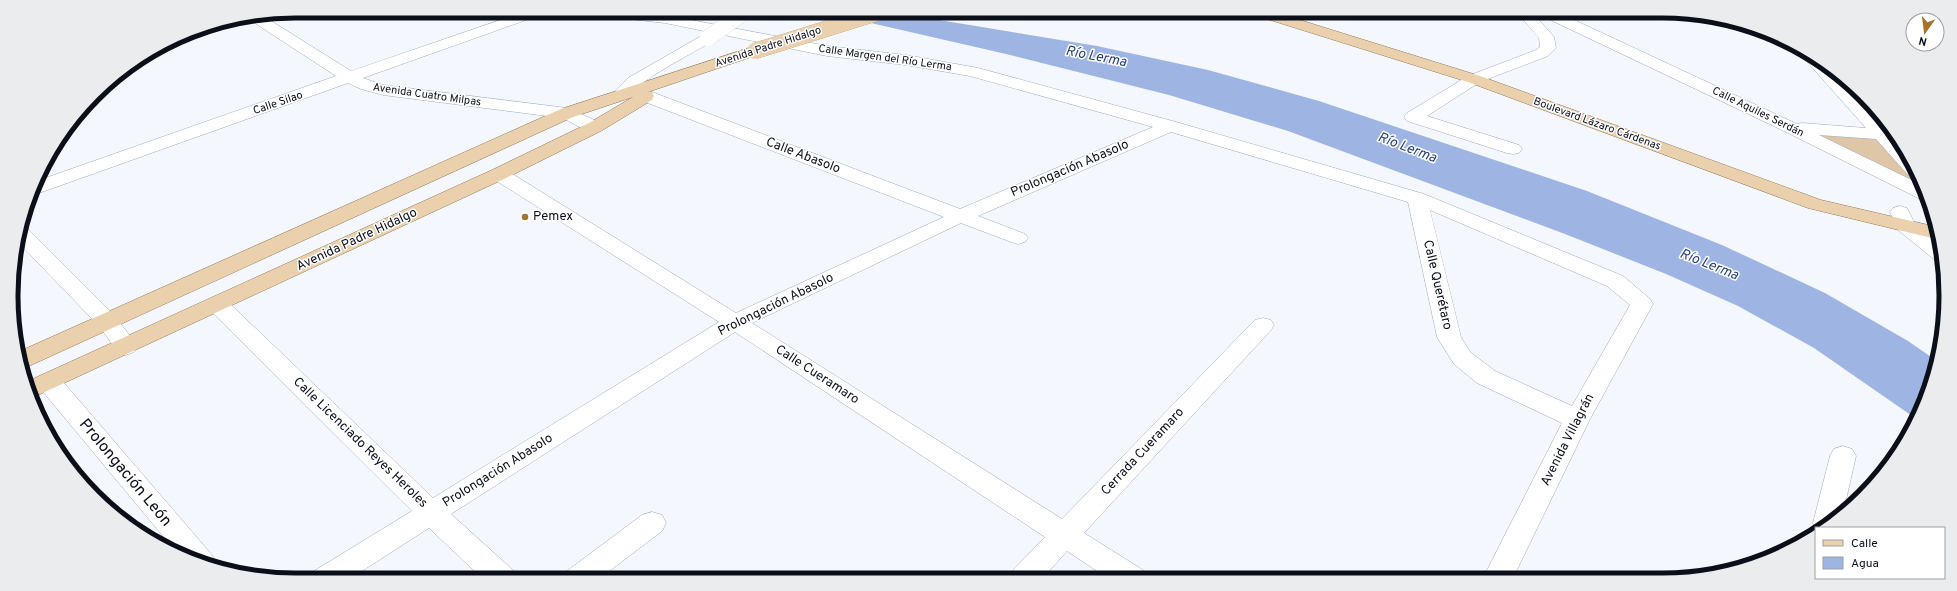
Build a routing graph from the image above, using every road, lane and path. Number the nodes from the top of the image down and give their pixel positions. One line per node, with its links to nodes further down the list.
1 (518, 18): 15 (street, Calle Silao)
2 (656, 18): 20 (street, Calle Margen del Río Lerma)
3 (736, 18): 17 (street, bridge)
4 (861, 18): 14 (main road, Avenida Padre Hidalgo, bridge)
5 (1278, 18): 16 (main road, Boulevard Lázaro Cárdenas)
6 (1319, 18): 12 (main road, Boulevard Lázaro Cárdenas)
7 (1529, 18): 11 (street)
8 (1558, 18): 10 (street, Calle Aquiles Serdán)
9 (259, 20): 15 (street, Avenida Cuatro Milpas)
10 (1588, 32): 11 (street); 22 (street, Calle Aquiles Serdán)
11 (1546, 37): 12 (street)
12 (1491, 71): 16 (street); 32 (main road, Boulevard Lázaro Cárdenas)
13 (1827, 73): 23 (street)
14 (676, 77): 17 (main road, Avenida Padre Hidalgo); 18 (main road, Avenida Padre Hidalgo)
15 (350, 78): 19 (street, Avenida Cuatro Milpas); 27 (street, Calle Silao)
16 (1474, 79): 25 (street); 32 (main road, Boulevard Lázaro Cárdenas)
17 (619, 96): 19 (main road, Avenida Padre Hidalgo)
18 (646, 96): 21 (main road, Avenida Padre Hidalgo); 30 (street, Calle Abasolo)
19 (567, 113): 21 (street, Avenida Cuatro Milpas); 38 (main road, Avenida Padre Hidalgo)
20 (1170, 126): 29 (street); 30 (street, Prolongación Abasolo)
21 (596, 127): 26 (main road, Avenida Padre Hidalgo)
22 (1790, 127): 24 (street); 28 (street, Calle Aquiles Serdán)
23 (1882, 127)
24 (1888, 135)
25 (1513, 149)
26 (499, 174): 37 (main road, Avenida Padre Hidalgo); 39 (street, Calle Cueramaro)
27 (40, 186)
28 (1918, 190)
29 (1417, 198): 44 (street, Calle Querétaro); 44 (street, Avenida Villagrán)
30 (961, 216): 35 (street, Calle Abasolo); 39 (street, Prolongación Abasolo)
31 (1928, 218): 32 (main road, Boulevard Lázaro Cárdenas)
32 (1903, 219): 33 (main road, Boulevard Lázaro Cárdenas); 36 (street)
33 (1932, 231)
34 (24, 236): 38 (street)
35 (1018, 238)
36 (1935, 250)
37 (218, 304): 41 (main road, Avenida Padre Hidalgo); 46 (street, Calle Licenciado Reyes Heroles)
38 (107, 321): 41 (street); 42 (main road, Avenida Padre Hidalgo)
39 (735, 322): 46 (street, Prolongación Abasolo); 49 (street, Calle Cueramaro)
40 (1263, 325): 49 (street, Cerrada Cueramaro)
41 (126, 347): 43 (main road, Avenida Padre Hidalgo)
42 (25, 358)
43 (40, 386): 50 (street, Prolongación León)
44 (1577, 420): 56 (street, Avenida Villagrán)
45 (1843, 456): 47 (street)
46 (432, 514): 51 (street, Prolongación Abasolo); 52 (street, Calle Licenciado Reyes Heroles)
47 (1828, 517)
48 (652, 523): 53 (street)
49 (1065, 535): 54 (street, Cerrada Cueramaro); 55 (street, Calle Cueramaro)
50 (193, 554)
51 (335, 573)
52 (496, 573)
53 (586, 573)
54 (1029, 573)
55 (1124, 573)
56 (1500, 573)

